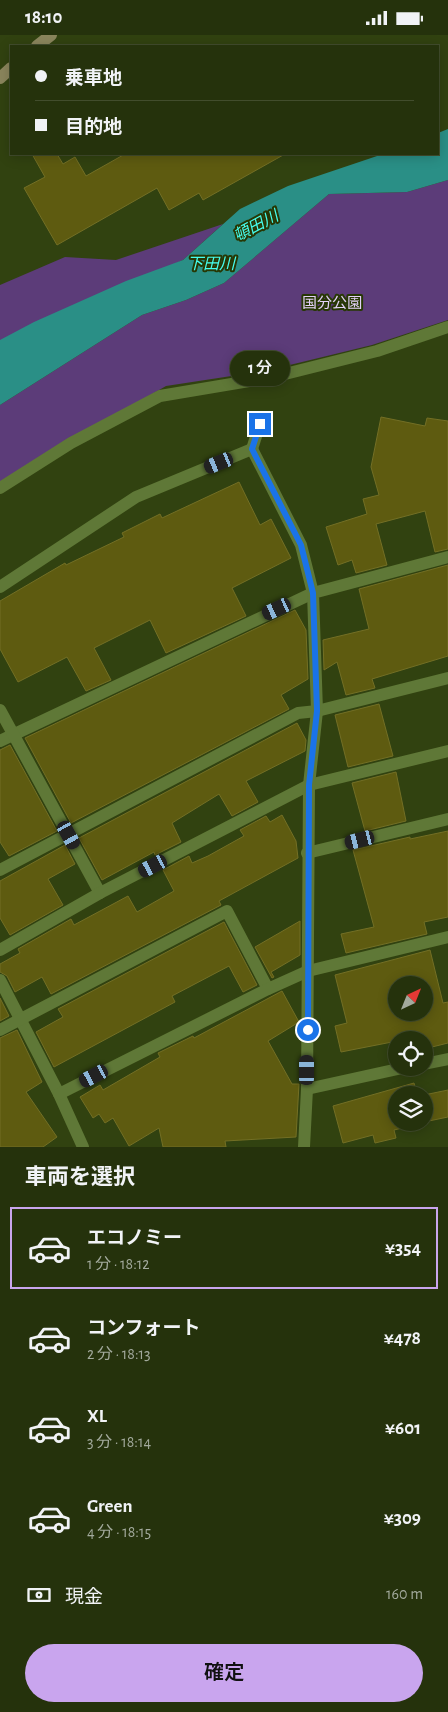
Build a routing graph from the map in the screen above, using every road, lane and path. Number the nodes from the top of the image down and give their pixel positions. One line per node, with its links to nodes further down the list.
1 (51, 35): 2 (street)
2 (38, 45)
3 (10, 69): 4 (street)
4 (0, 78)
5 (448, 327): 8 (street)
6 (260, 424): 7 (street)
7 (252, 449): 10 (street); 11 (street)
8 (0, 488)
9 (448, 557): 11 (street)
10 (0, 587)
11 (313, 593): 14 (street); 15 (street)
12 (448, 678): 14 (street)
13 (0, 709): 15 (street)
14 (317, 711): 18 (street); 20 (street)
15 (13, 734): 16 (street); 20 (street)
16 (0, 741)
17 (448, 751): 18 (street)
18 (309, 785): 21 (street); 23 (street)
19 (448, 819): 21 (street)
20 (69, 835): 22 (street); 23 (street)
21 (307, 853): 26 (street)
22 (0, 870)
23 (100, 893): 25 (street)
24 (448, 937): 26 (street)
25 (0, 949)
26 (308, 971): 28 (street); 34 (street)
27 (0, 980): 29 (street)
28 (268, 989): 29 (street); 35 (street)
29 (19, 1020): 30 (street); 35 (street)
30 (0, 1030)
31 (448, 1059): 32 (street)
32 (433, 1062)
33 (388, 1071): 34 (street)
34 (307, 1089): 37 (street)
35 (59, 1094): 36 (street)
36 (83, 1147)
37 (304, 1147)

